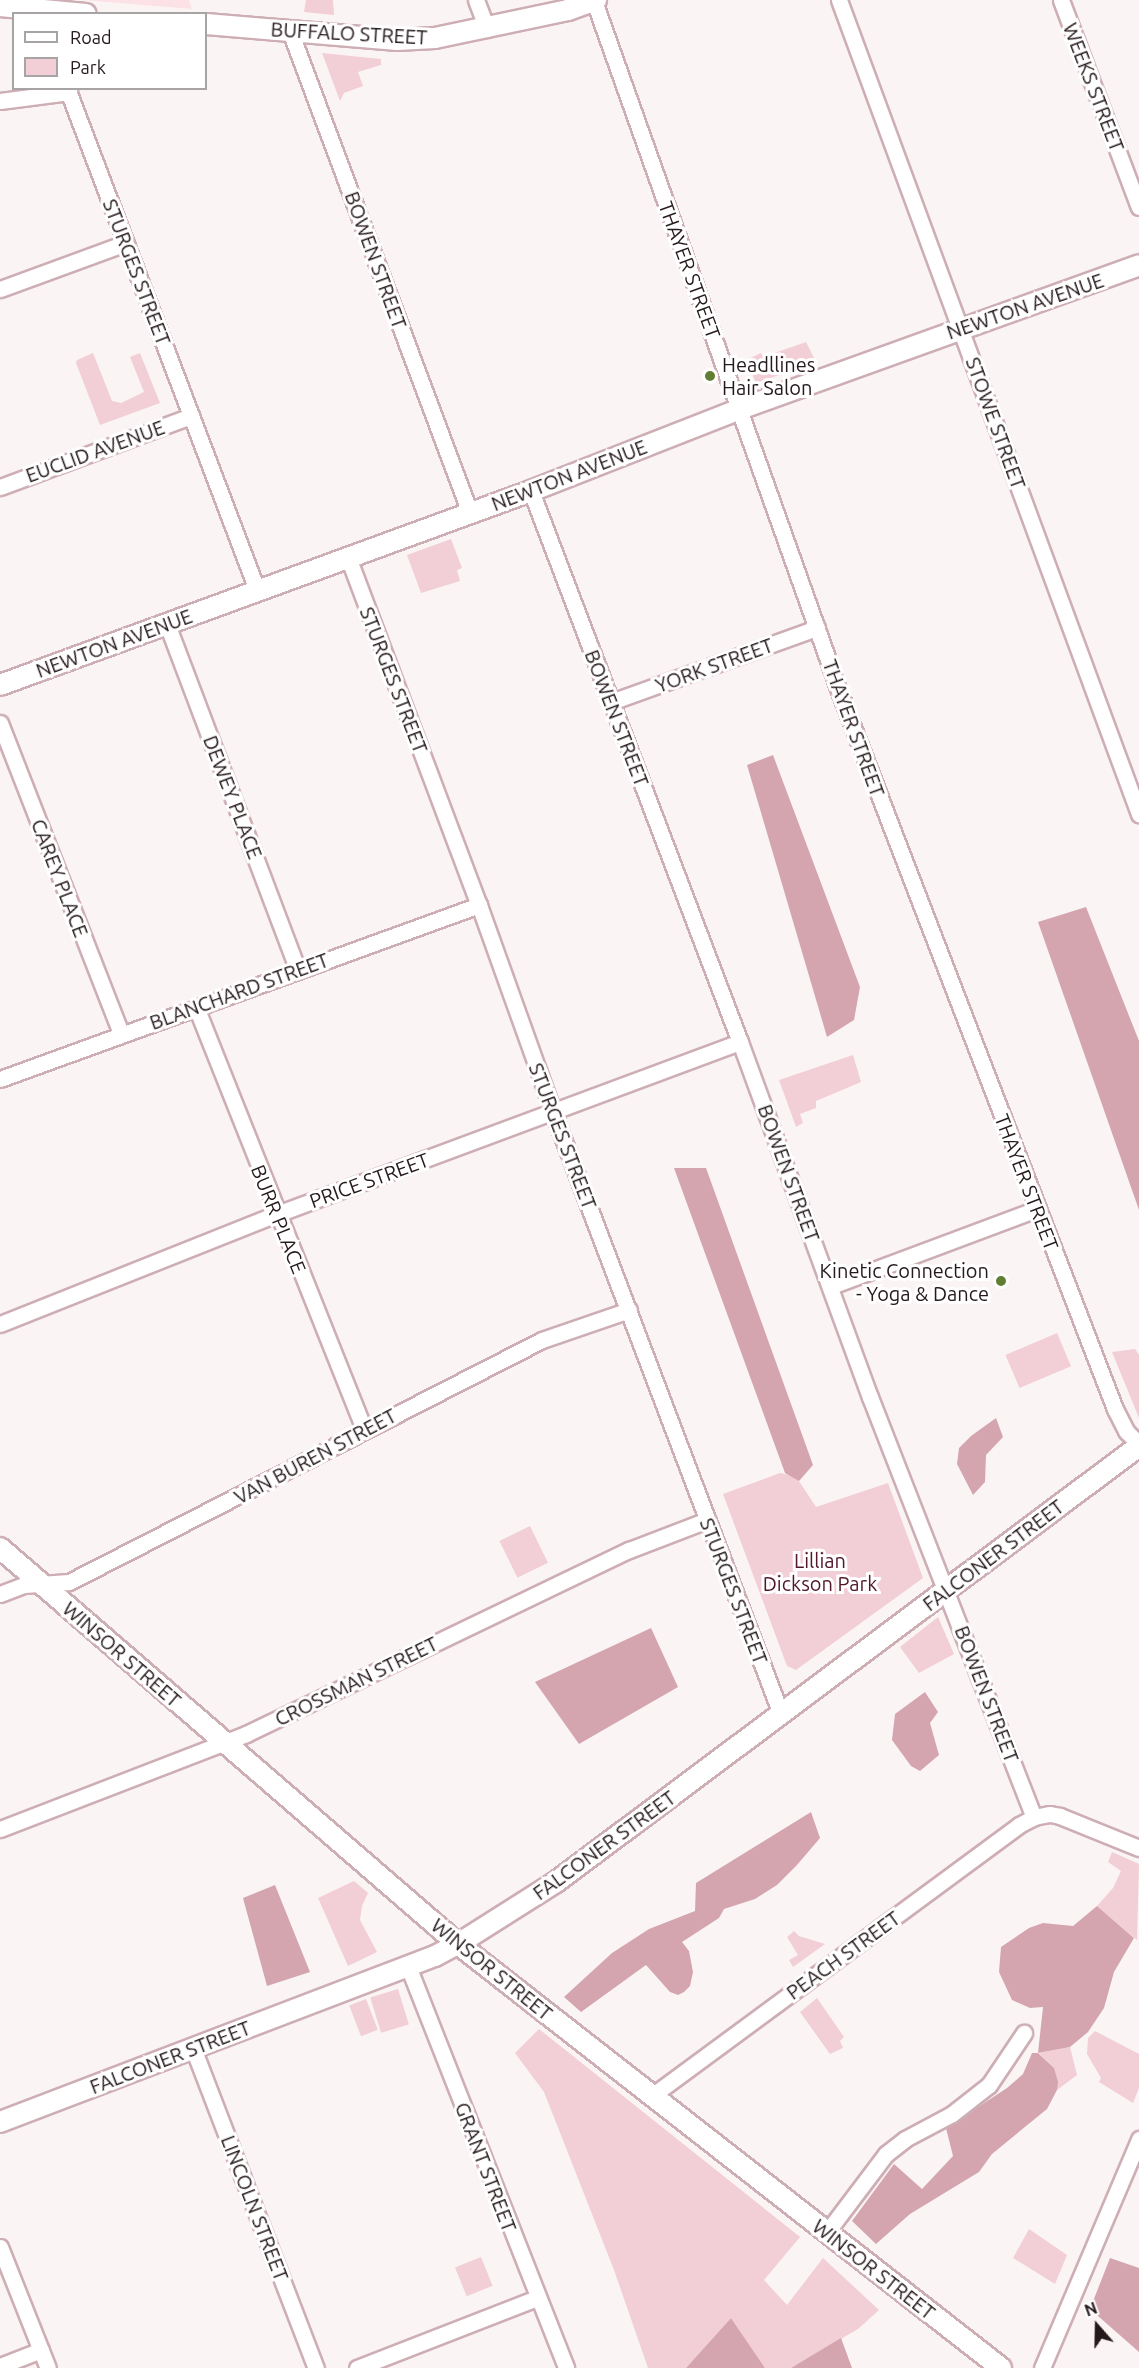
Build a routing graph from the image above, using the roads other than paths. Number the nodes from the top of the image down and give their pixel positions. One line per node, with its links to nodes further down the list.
1 (476, 0): 8 (street)
2 (595, 0): 8 (street, BUFFALO STREET); 17 (street, THAYER STREET)
3 (839, 0): 16 (street, STOWE STREET)
4 (1061, 0): 12 (street, WEEKS STREET)
5 (0, 6): 6 (street)
6 (40, 12)
7 (207, 24): 9 (street, BUFFALO STREET)
8 (487, 29): 9 (street, BUFFALO STREET)
9 (290, 31): 21 (street, BOWEN STREET)
10 (68, 90): 11 (street); 13 (street, STURGES STREET)
11 (0, 101)
12 (1139, 207)
13 (126, 243): 15 (street); 18 (street, STURGES STREET)
14 (1139, 265): 16 (street, NEWTON AVENUE)
15 (0, 289)
16 (961, 328): 17 (street, NEWTON AVENUE); 29 (street, STOWE STREET)
17 (740, 409): 20 (street, NEWTON AVENUE); 25 (street, THAYER STREET)
18 (191, 416): 19 (street, EUCLID AVENUE); 23 (street, STURGES STREET)
19 (0, 487)
20 (531, 491): 21 (street, NEWTON AVENUE); 27 (street, BOWEN STREET)
21 (470, 513): 22 (street, NEWTON AVENUE)
22 (348, 557): 23 (street, NEWTON AVENUE); 30 (street, STURGES STREET)
23 (257, 590): 24 (street, NEWTON AVENUE)
24 (167, 624): 26 (street, NEWTON AVENUE); 31 (street, DEWEY PLACE)
25 (818, 628): 27 (street, YORK STREET); 37 (street, THAYER STREET)
26 (0, 685)
27 (611, 702): 34 (street, BOWEN STREET)
28 (0, 723): 33 (street, CAREY PLACE)
29 (1139, 814)
30 (479, 905): 31 (street, BLANCHARD STREET); 36 (street, STURGES STREET)
31 (298, 970): 32 (street, BLANCHARD STREET)
32 (196, 1007): 33 (street, BLANCHARD STREET); 38 (street, BURR PLACE)
33 (121, 1034): 35 (street, BLANCHARD STREET)
34 (740, 1042): 36 (street, PRICE STREET); 39 (street, BOWEN STREET)
35 (0, 1078)
36 (553, 1112): 38 (street, PRICE STREET); 40 (street, STURGES STREET)
37 (1037, 1209): 39 (street); 43 (street, THAYER STREET)
38 (277, 1214): 41 (street, PRICE STREET); 42 (street, BURR PLACE)
39 (831, 1286): 47 (street, BOWEN STREET)
40 (629, 1310): 42 (street, VAN BUREN STREET); 44 (street, STURGES STREET)
41 (0, 1324)
42 (364, 1429): 46 (street, VAN BUREN STREET)
43 (1139, 1445): 47 (street, FALCONER STREET)
44 (707, 1520): 49 (street, STURGES STREET); 50 (street, CROSSMAN STREET)
45 (0, 1548): 46 (street, WINSOR STREET)
46 (40, 1584): 48 (street, VAN BUREN STREET); 50 (street, WINSOR STREET)
47 (946, 1590): 49 (street, FALCONER STREET); 51 (street, BOWEN STREET)
48 (0, 1594)
49 (781, 1714): 54 (street, FALCONER STREET)
50 (224, 1743): 52 (street, CROSSMAN STREET); 54 (street, WINSOR STREET)
51 (1034, 1817): 53 (street); 58 (street, PEACH STREET)
52 (0, 1829)
53 (1139, 1848)
54 (458, 1944): 55 (street, FALCONER STREET); 58 (street, WINSOR STREET)
55 (408, 1966): 57 (street, FALCONER STREET); 63 (street, GRANT STREET)
56 (1024, 2033): 61 (street)
57 (193, 2048): 59 (street, FALCONER STREET); 68 (street, LINCOLN STREET)
58 (653, 2096): 61 (street, WINSOR STREET)
59 (0, 2122)
60 (1139, 2139): 71 (street)
61 (827, 2232): 66 (street, WINSOR STREET)
62 (0, 2247): 64 (street)
63 (537, 2298): 69 (street); 70 (street, GRANT STREET)
64 (41, 2350): 65 (street); 67 (street)
65 (0, 2366)
66 (991, 2366)
67 (48, 2368)
68 (316, 2368)
69 (357, 2368)
70 (566, 2368)
71 (1042, 2368)

